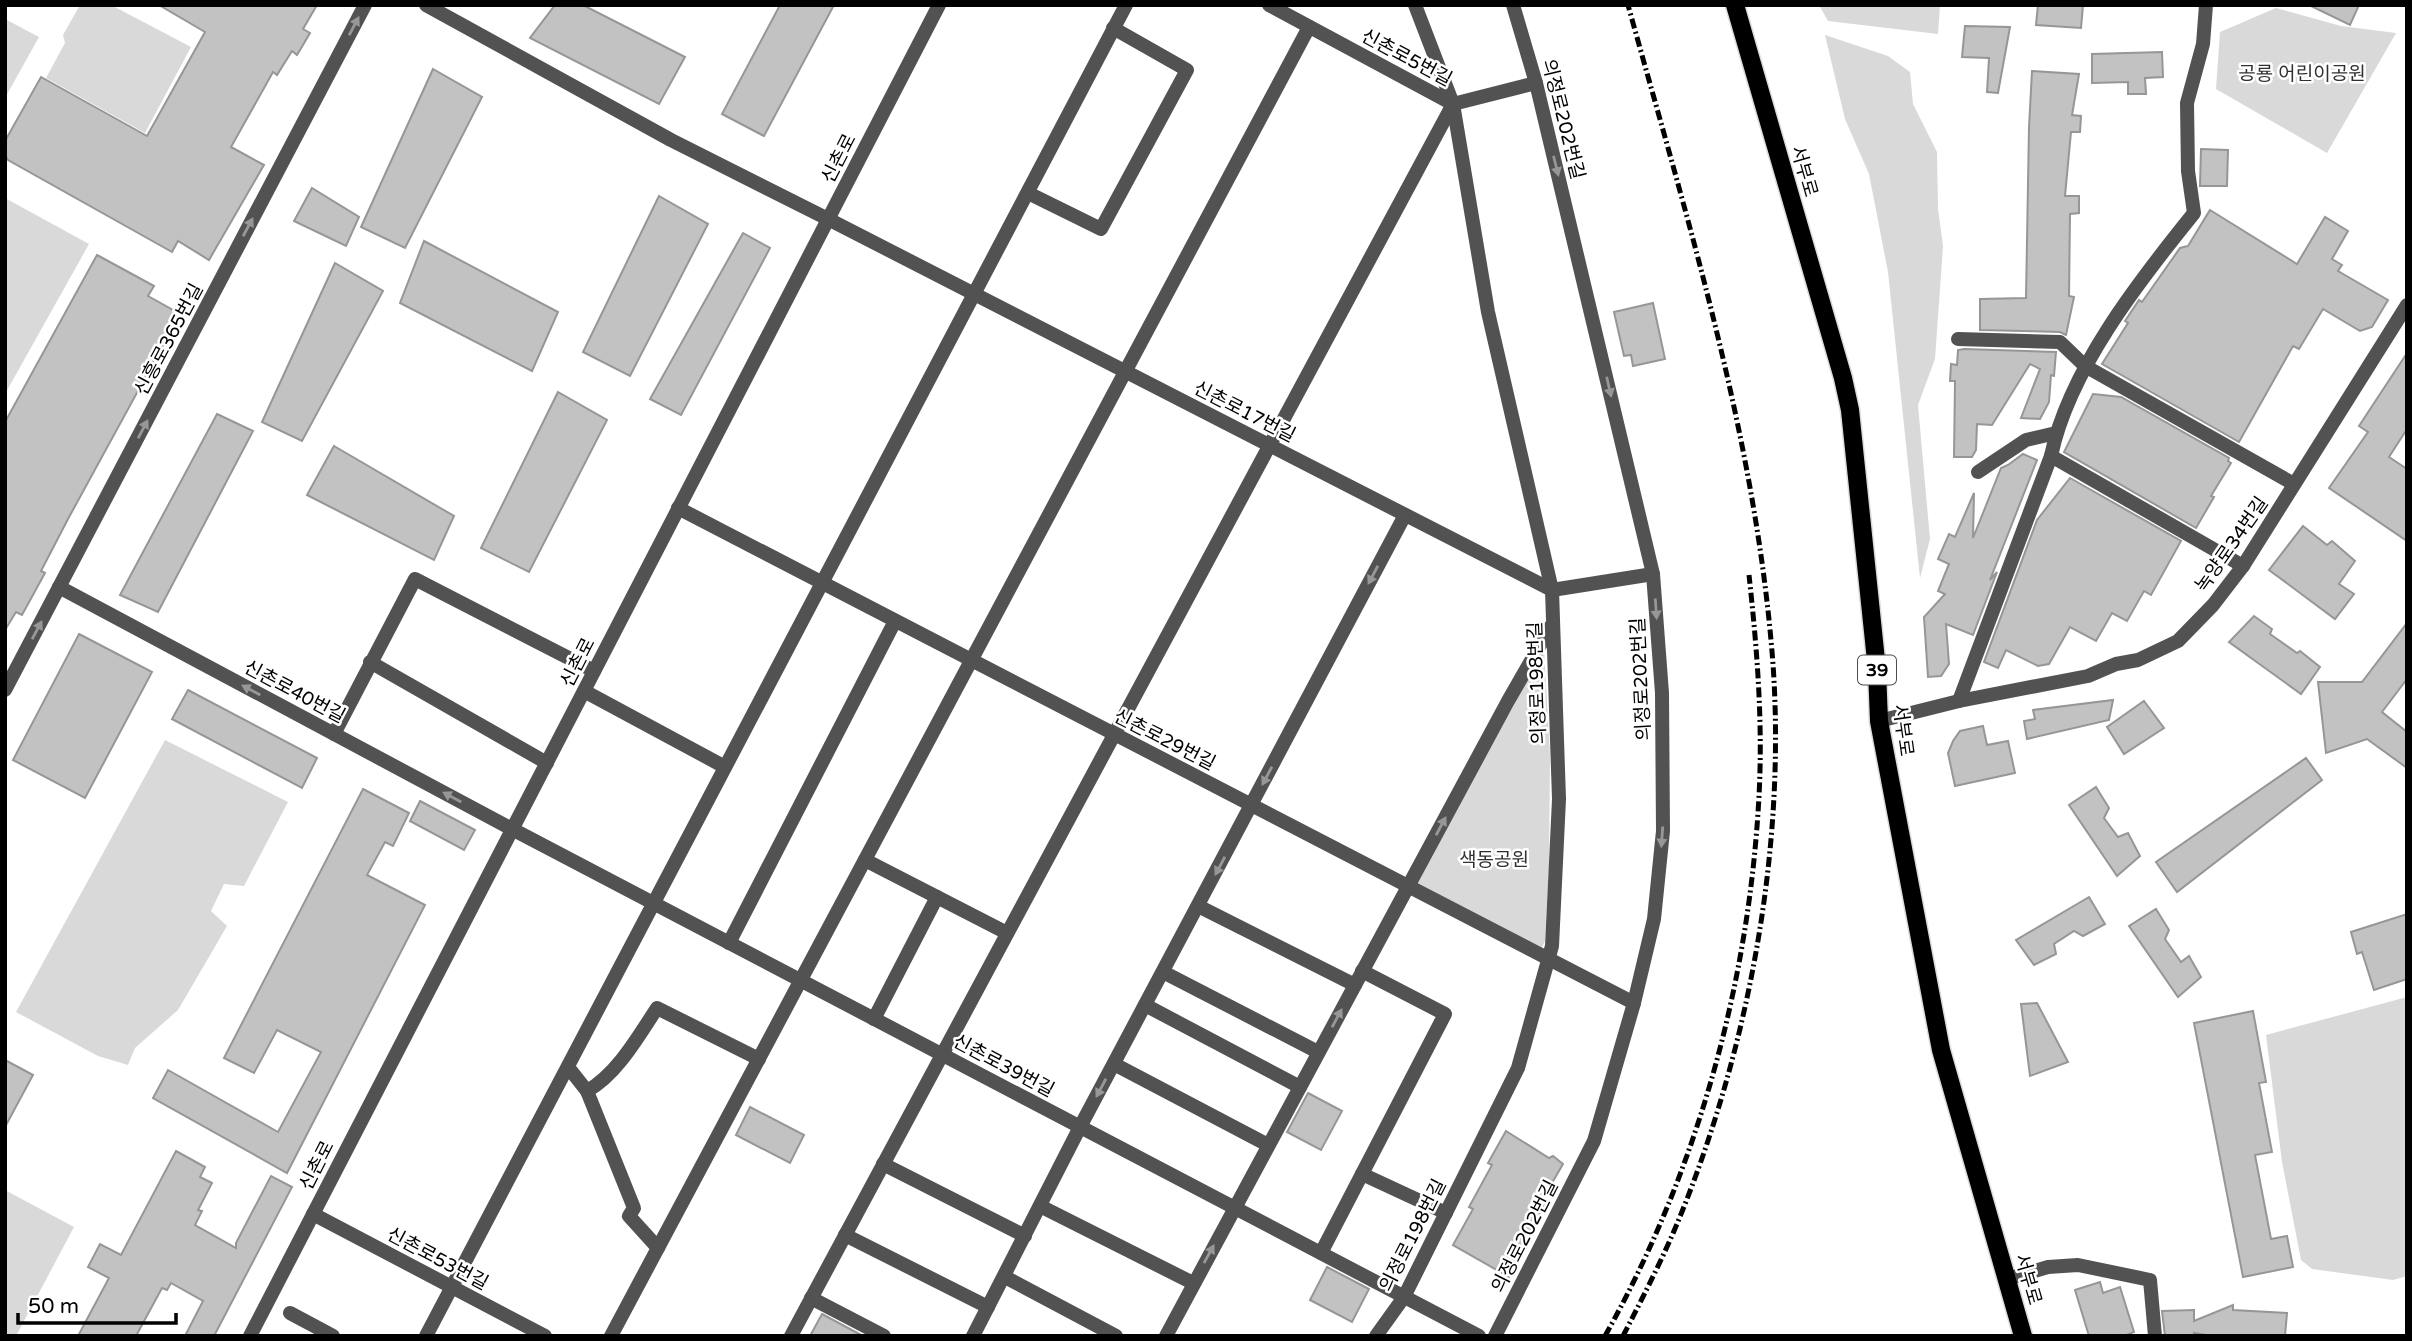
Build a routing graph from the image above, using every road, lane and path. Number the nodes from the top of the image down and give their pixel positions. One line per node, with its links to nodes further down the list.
1 (365, 5): 31 (street, 신흥로365번길, one-way to 1)
2 (426, 5): 15 (street, 신촌로17번길)
3 (939, 5): 15 (street, 신촌로)
4 (1126, 5): 11 (street)
5 (1269, 5): 10 (street, 신촌로5번길)
6 (1415, 5): 13 (street, 의정로198번길)
7 (1513, 5): 12 (street, 의정로202번길)
8 (1735, 5): 41 (main road, 서부로 / 39)
9 (2206, 5): 19 (street)
10 (1309, 27): 13 (street, 신촌로5번길); 20 (street)
11 (1113, 29): 14 (street); 14 (street)
12 (1536, 83): 13 (street); 29 (street, 의정로202번길, one-way to 29)
13 (1453, 104): 22 (street); 32 (street, 의정로198번길)
14 (1028, 193): 16 (street)
15 (828, 219): 16 (street, 신촌로17번길); 26 (street, 신촌로)
16 (974, 294): 20 (street, 신촌로17번길); 30 (street)
17 (2407, 305): 25 (street, 녹양로34번길)
18 (1958, 339): 19 (street)
19 (2084, 366): 21 (street); 25 (street)
20 (1125, 371): 22 (street, 신촌로17번길); 35 (street)
21 (2056, 433): 23 (street); 24 (street)
22 (1269, 445): 27 (street, 신촌로17번길); 43 (street)
23 (2051, 456): 28 (street); 40 (street)
24 (1978, 472)
25 (2294, 484): 28 (street, 녹양로34번길)
26 (678, 508): 30 (street, 신촌로29번길); 37 (street, 신촌로)
27 (1405, 515): 32 (street, 신촌로17번길); 46 (street, one-way to 46)
28 (2243, 566): 40 (street, 녹양로34번길)
29 (1653, 574): 32 (street); 60 (street, 의정로202번길, one-way to 60)
30 (822, 583): 33 (street, 신촌로29번길); 45 (street)
31 (59, 587): 38 (street, 신흥로365번길, one-way to 31); 42 (street, 신촌로40번길, one-way to 31)
32 (1552, 590): 34 (street, 의정로198번길)
33 (895, 621): 35 (street, 신촌로29번길); 54 (street)
34 (1552, 625): 49 (street, one-way to 34); 55 (street, 의정로198번길)
35 (971, 660): 43 (street, 신촌로29번길); 48 (street)
36 (370, 662): 37 (street); 42 (street); 44 (street)
37 (594, 671): 39 (street, 신촌로)
38 (5, 690)
39 (584, 691): 44 (street, 신촌로); 45 (street)
40 (1959, 701): 41 (street, 녹양로34번길)
41 (1879, 721): 83 (main road, 서부로 / 39)
42 (334, 734): 47 (street, 신촌로40번길, one-way to 42)
43 (1114, 734): 46 (street, 신촌로29번길); 53 (street)
44 (547, 763): 47 (street, 신촌로)
45 (726, 767): 51 (street)
46 (1252, 805): 49 (street, 신촌로29번길); 52 (street, one-way to 52)
47 (512, 829): 51 (street, 신촌로39번길); 76 (street, 신촌로)
48 (865, 860): 50 (street); 58 (street)
49 (1408, 886): 55 (street, 신촌로29번길); 56 (street)
50 (937, 897): 53 (street); 62 (street)
51 (654, 903): 54 (street, 신촌로39번길); 67 (street)
52 (1198, 906): 57 (street); 59 (street)
53 (1007, 933): 64 (street)
54 (729, 943): 58 (street, 신촌로39번길)
55 (1548, 959): 60 (street, 신촌로29번길); 77 (street, 의정로198번길)
56 (1362, 971): 59 (street); 73 (street)
57 (1163, 972): 61 (street); 63 (street)
58 (801, 980): 62 (street, 신촌로39번길); 65 (street)
59 (1355, 985): 63 (street, one-way to 59)
60 (1634, 1003): 102 (street, 의정로202번길)
61 (1145, 1005): 66 (street); 68 (street)
62 (874, 1019): 64 (street, 신촌로39번길)
63 (1318, 1052): 68 (street)
64 (942, 1054): 70 (street, 신촌로39번길); 72 (street)
65 (759, 1059): 69 (street); 80 (street)
66 (1114, 1064): 70 (street, one-way to 70); 71 (street)
67 (568, 1067): 69 (street); 85 (street)
68 (1300, 1087): 71 (street)
69 (587, 1091): 80 (street)
70 (1080, 1127): 74 (street); 75 (street, 신촌로39번길)
71 (1268, 1145): 75 (street)
72 (883, 1164): 78 (street); 79 (street)
73 (1362, 1174): 77 (street); 81 (street)
74 (1040, 1206): 79 (street); 84 (street)
75 (1234, 1208): 81 (street, 신촌로39번길); 84 (street, one-way to 75)
76 (313, 1213): 85 (street, 신촌로53번길); 90 (street, 신촌로)
77 (1446, 1213): 86 (street, 의정로198번길)
78 (845, 1235): 87 (street); 88 (street)
79 (1025, 1236): 82 (street)
80 (658, 1248): 94 (street)
81 (1321, 1253): 86 (street, 신촌로39번길)
82 (1005, 1277): 88 (street); 98 (street)
83 (2007, 1279): 103 (main road, 서부로 / 39); 104 (street)
84 (1193, 1283): 99 (street)
85 (452, 1287): 92 (street); 93 (street, 신촌로53번길)
86 (1404, 1297): 100 (street, 의정로198번길); 101 (street, 신촌로39번길)
87 (811, 1298): 95 (street); 96 (street)
88 (988, 1307): 97 (street)
89 (290, 1313): 91 (street)
90 (250, 1336)
91 (333, 1336)
92 (426, 1336)
93 (545, 1336)
94 (611, 1336)
95 (791, 1336)
96 (884, 1336)
97 (973, 1336)
98 (1116, 1336)
99 (1167, 1336)
100 (1376, 1336)
101 (1479, 1336)
102 (1495, 1336)
103 (2023, 1336)
104 (2155, 1336)

